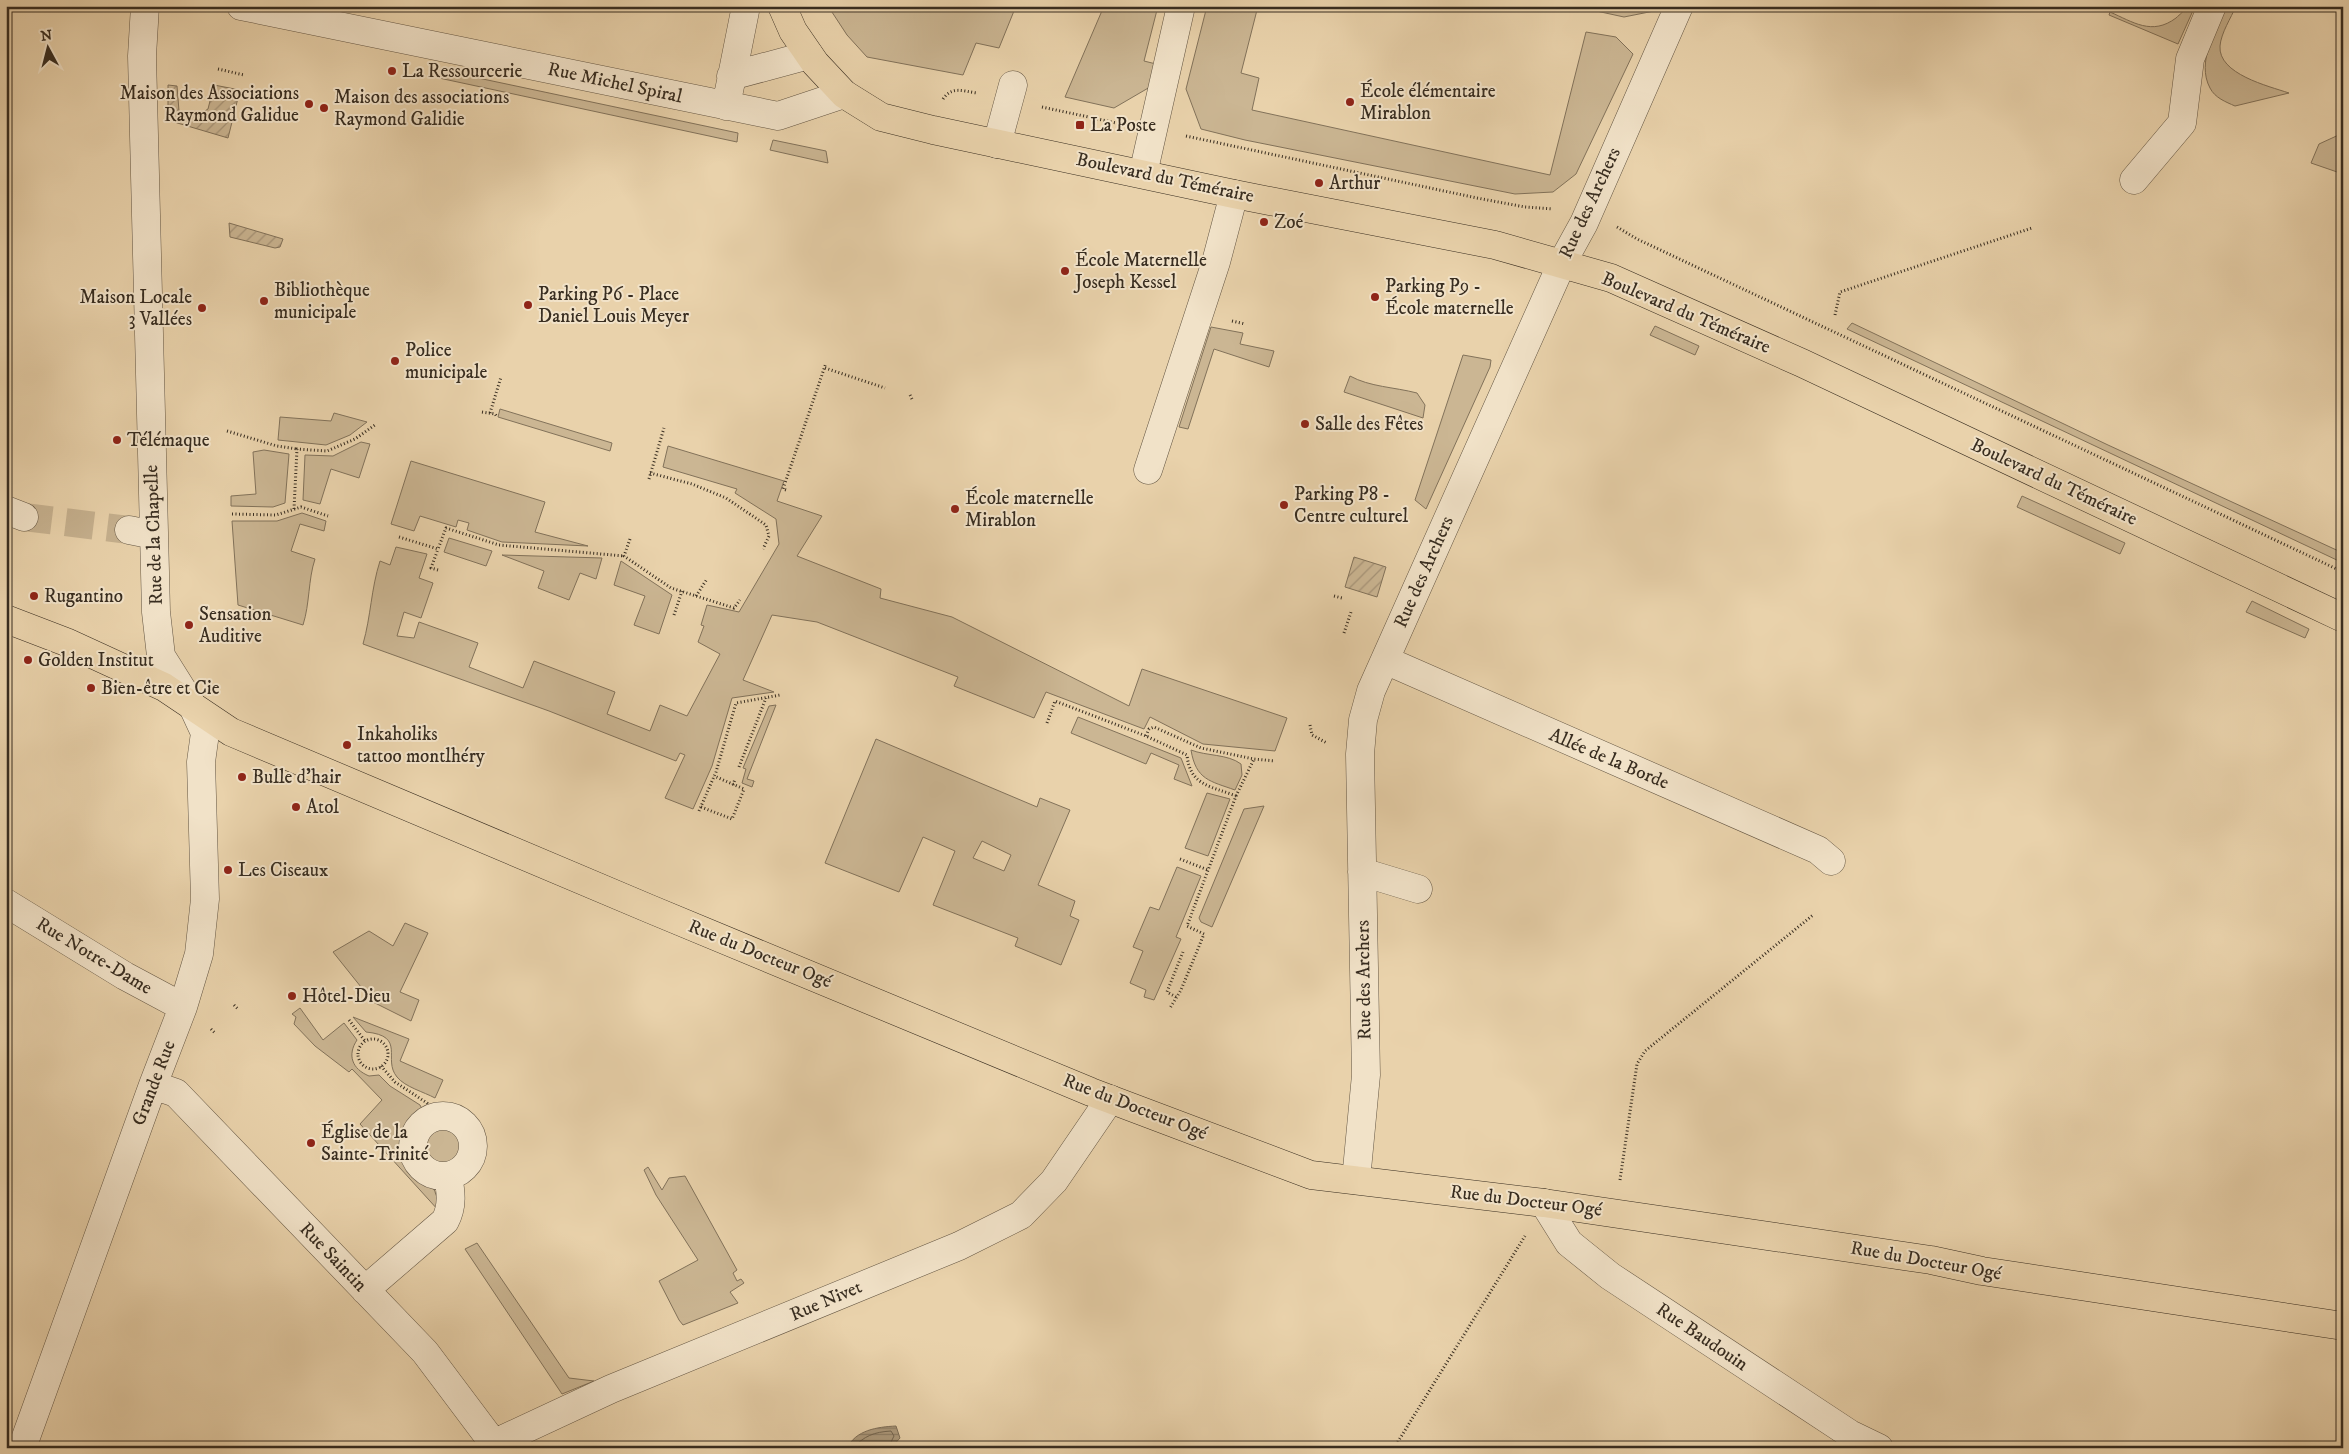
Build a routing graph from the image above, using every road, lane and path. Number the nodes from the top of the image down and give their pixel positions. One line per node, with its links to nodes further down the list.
1 (145, 6): 67 (street, Rue de la Chapelle)
2 (241, 6): 16 (street, Rue Michel Spiral)
3 (746, 6): 11 (street)
4 (782, 6): 8 (main road, Boulevard du Téméraire)
5 (1181, 6): 21 (street)
6 (1679, 6): 27 (street, Rue des Archers)
7 (2212, 6): 22 (street)
8 (809, 55): 11 (street); 13 (main road, Boulevard du Téméraire)
9 (218, 68): 10 (path)
10 (244, 75)
11 (732, 76): 16 (street)
12 (1014, 86): 20 (street)
13 (844, 94): 16 (street, Rue Michel Spiral); 20 (main road, Boulevard du Téméraire)
14 (981, 94): 15 (path)
15 (941, 105)
16 (726, 106)
17 (1037, 106): 18 (path)
18 (1116, 123)
19 (1182, 136): 24 (path)
20 (997, 144): 21 (main road, Boulevard du Téméraire)
21 (1143, 174): 23 (main road, Boulevard du Téméraire)
22 (2134, 180)
23 (1234, 194): 27 (main road, Boulevard du Téméraire); 42 (street)
24 (1560, 210)
25 (1615, 226): 55 (path)
26 (2032, 228): 28 (path)
27 (1562, 264): 64 (main road, Boulevard du Téméraire); 68 (street, Rue des Archers)
28 (1835, 315)
29 (826, 362): 30 (path)
30 (824, 368): 32 (path); 45 (path)
31 (501, 377): 36 (path)
32 (885, 388)
33 (910, 395): 34 (path)
34 (913, 401)
35 (482, 412): 36 (path)
36 (490, 412): 37 (path)
37 (497, 417)
38 (375, 425): 41 (path)
39 (664, 428): 43 (path)
40 (227, 431): 41 (path)
41 (297, 449): 46 (path)
42 (1148, 470)
43 (650, 473): 44 (path); 52 (path)
44 (649, 480)
45 (786, 490)
46 (294, 509): 47 (path); 48 (path)
47 (232, 514)
48 (328, 516)
49 (399, 537): 51 (path)
50 (630, 539): 53 (path)
51 (438, 549): 53 (path); 54 (path)
52 (763, 549)
53 (624, 556): 57 (path)
54 (438, 570)
55 (2343, 572)
56 (707, 579): 58 (path)
57 (682, 591): 58 (path); 63 (path)
58 (696, 596): 61 (path)
59 (1334, 596): 60 (path)
60 (1342, 598)
61 (740, 600)
62 (1351, 612): 66 (path)
63 (674, 615)
64 (2343, 618)
65 (6, 619): 69 (main road, Rue du Docteur Ogé)
66 (1344, 633)
67 (159, 644): 69 (street); 72 (street, Rue de la Chapelle)
68 (1385, 660): 87 (street, Allée de la Borde); 89 (street, Rue des Archers)
69 (118, 665): 72 (main road, Rue du Docteur Ogé)
70 (780, 695): 71 (path)
71 (766, 698): 79 (path); 80 (path)
72 (193, 707): 96 (street, Grande Rue); 105 (main road, Rue du Docteur Ogé)
73 (1046, 723): 75 (path)
74 (1310, 725): 76 (path)
75 (1146, 736): 77 (path); 83 (path)
76 (1327, 743)
77 (1254, 759): 78 (path); 83 (path)
78 (1275, 761)
79 (739, 767)
80 (714, 776): 82 (path); 84 (path)
81 (735, 779): 82 (path)
82 (733, 785): 84 (path)
83 (1236, 796): 88 (path)
84 (701, 807): 85 (path)
85 (699, 811)
86 (1180, 859): 88 (path)
87 (1831, 861)
88 (1208, 870): 94 (path)
89 (1362, 872): 90 (street); 108 (street, Rue des Archers)
90 (1418, 890)
91 (6, 903): 96 (street, Rue Notre-Dame)
92 (1813, 916): 109 (path)
93 (1183, 952): 94 (path)
94 (1176, 997): 97 (path)
95 (234, 1005): 98 (path)
96 (183, 1007): 104 (street, Grande Rue)
97 (1170, 1008)
98 (238, 1009)
99 (349, 1020): 102 (path)
100 (211, 1030): 101 (path)
101 (215, 1033)
102 (366, 1041): 103 (path); 103 (path)
103 (381, 1066): 106 (path)
104 (153, 1085): 112 (street, Rue Saintin); 115 (street, Grande Rue)
105 (1110, 1099): 108 (main road, Rue du Docteur Ogé); 114 (street, Rue Nivet)
106 (435, 1116): 107 (street); 107 (street)
107 (448, 1176): 112 (street)
108 (1356, 1180): 110 (main road, Rue du Docteur Ogé)
109 (1619, 1188)
110 (1544, 1203): 113 (main road, Rue du Docteur Ogé); 117 (street, Rue Baudouin)
111 (1525, 1236): 116 (path)
112 (365, 1290): 114 (street, Rue Saintin)
113 (2343, 1326)
114 (496, 1446)
115 (22, 1448)
116 (1394, 1448)
117 (1880, 1448)

